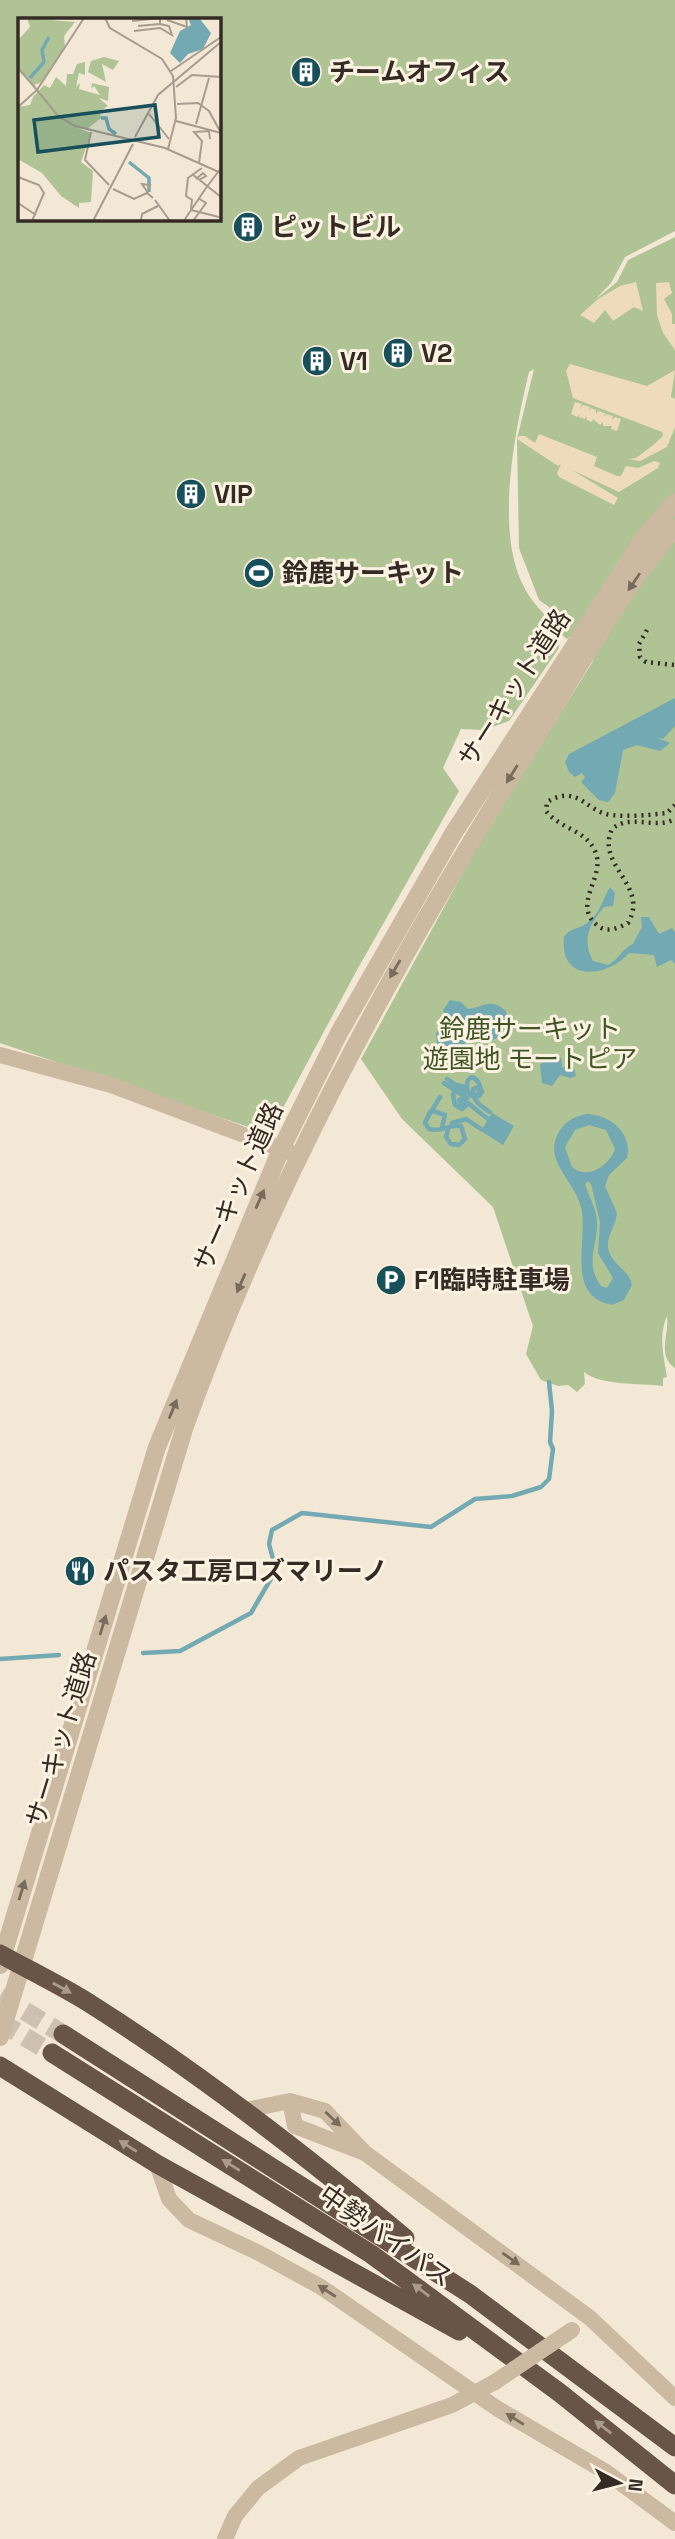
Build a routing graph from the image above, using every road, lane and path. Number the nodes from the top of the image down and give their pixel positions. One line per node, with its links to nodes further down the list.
1 (675, 502): 4 (street, サーキット道路)
2 (675, 528): 5 (street, サーキット道路, one-way to 5)
3 (0, 1055): 4 (street)
4 (281, 1149): 5 (street); 6 (street, サーキット道路, one-way to 4)
5 (300, 1156): 7 (street, サーキット道路, one-way to 7)
6 (1, 1958): 7 (highway)
7 (22, 1966): 9 (street, サーキット道路); 13 (highway, one-way to 13)
8 (63, 2034): 16 (highway, 中勢バイパス)
9 (0, 2037)
10 (52, 2053): 18 (highway, 中勢バイパス, one-way to 10)
11 (0, 2066): 15 (highway, one-way to 11)
12 (290, 2101): 13 (street); 14 (street, one-way to 14); 14 (street)
13 (246, 2110): 16 (highway)
14 (365, 2153): 20 (street, one-way to 20)
15 (157, 2164): 18 (highway); 19 (street, one-way to 15)
16 (470, 2294): 21 (highway, 中勢バイパス)
17 (572, 2330): 19 (street, bridge)
18 (509, 2358): 22 (highway, 中勢バイパス, one-way to 18)
19 (476, 2394): 23 (street, one-way to 19); 24 (street)
20 (675, 2398)
21 (675, 2447)
22 (675, 2485)
23 (675, 2523)
24 (225, 2539)

